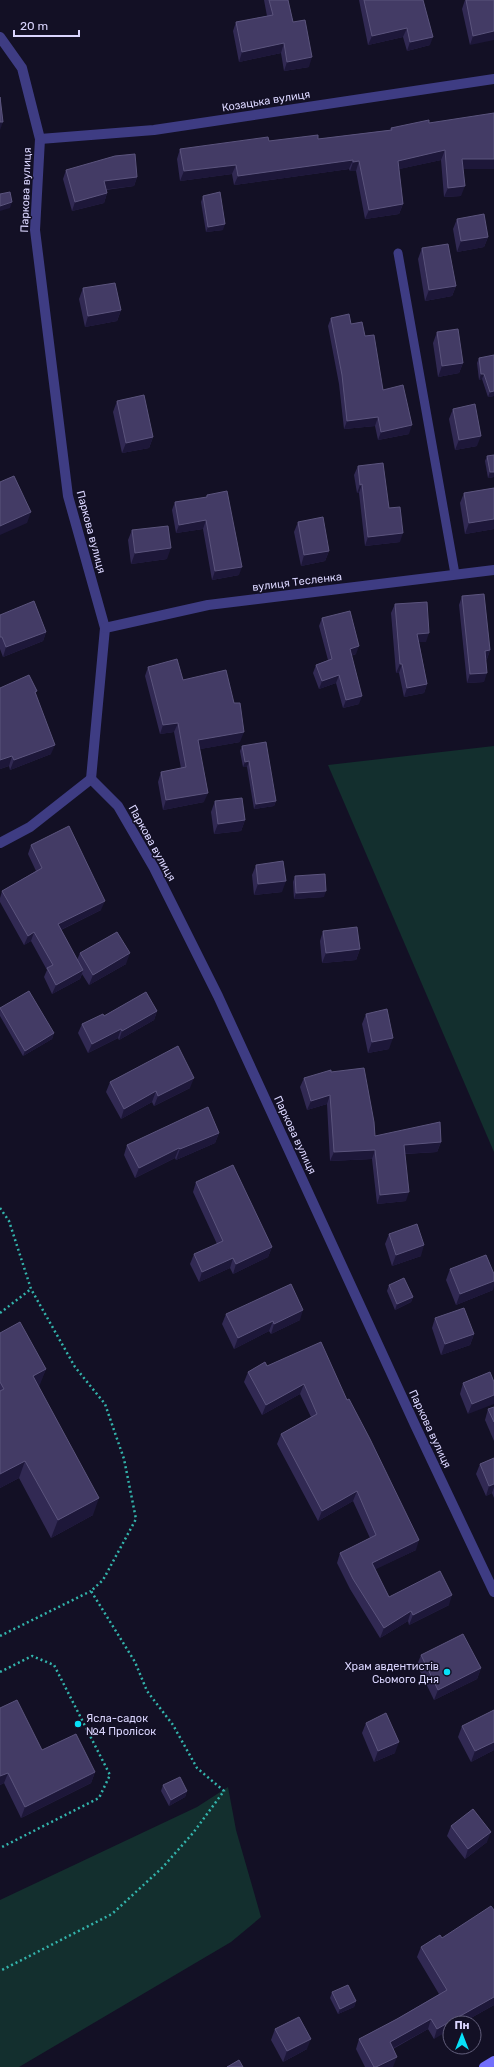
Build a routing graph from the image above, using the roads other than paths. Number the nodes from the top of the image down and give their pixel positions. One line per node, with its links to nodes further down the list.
1 (0, 38): 3 (street, Паркова вулиця)
2 (494, 79): 3 (street, Козацька вулиця)
3 (40, 139): 7 (street, Паркова вулиця)
4 (398, 253): 6 (lane)
5 (494, 570): 6 (street, вулиця Тесленка)
6 (455, 574): 7 (street, вулиця Тесленка)
7 (105, 628): 8 (street, Паркова вулиця)
8 (91, 779): 9 (street); 10 (street, Паркова вулиця)
9 (0, 843)
10 (494, 1592)
11 (494, 2061): 12 (street)
12 (484, 2067)

